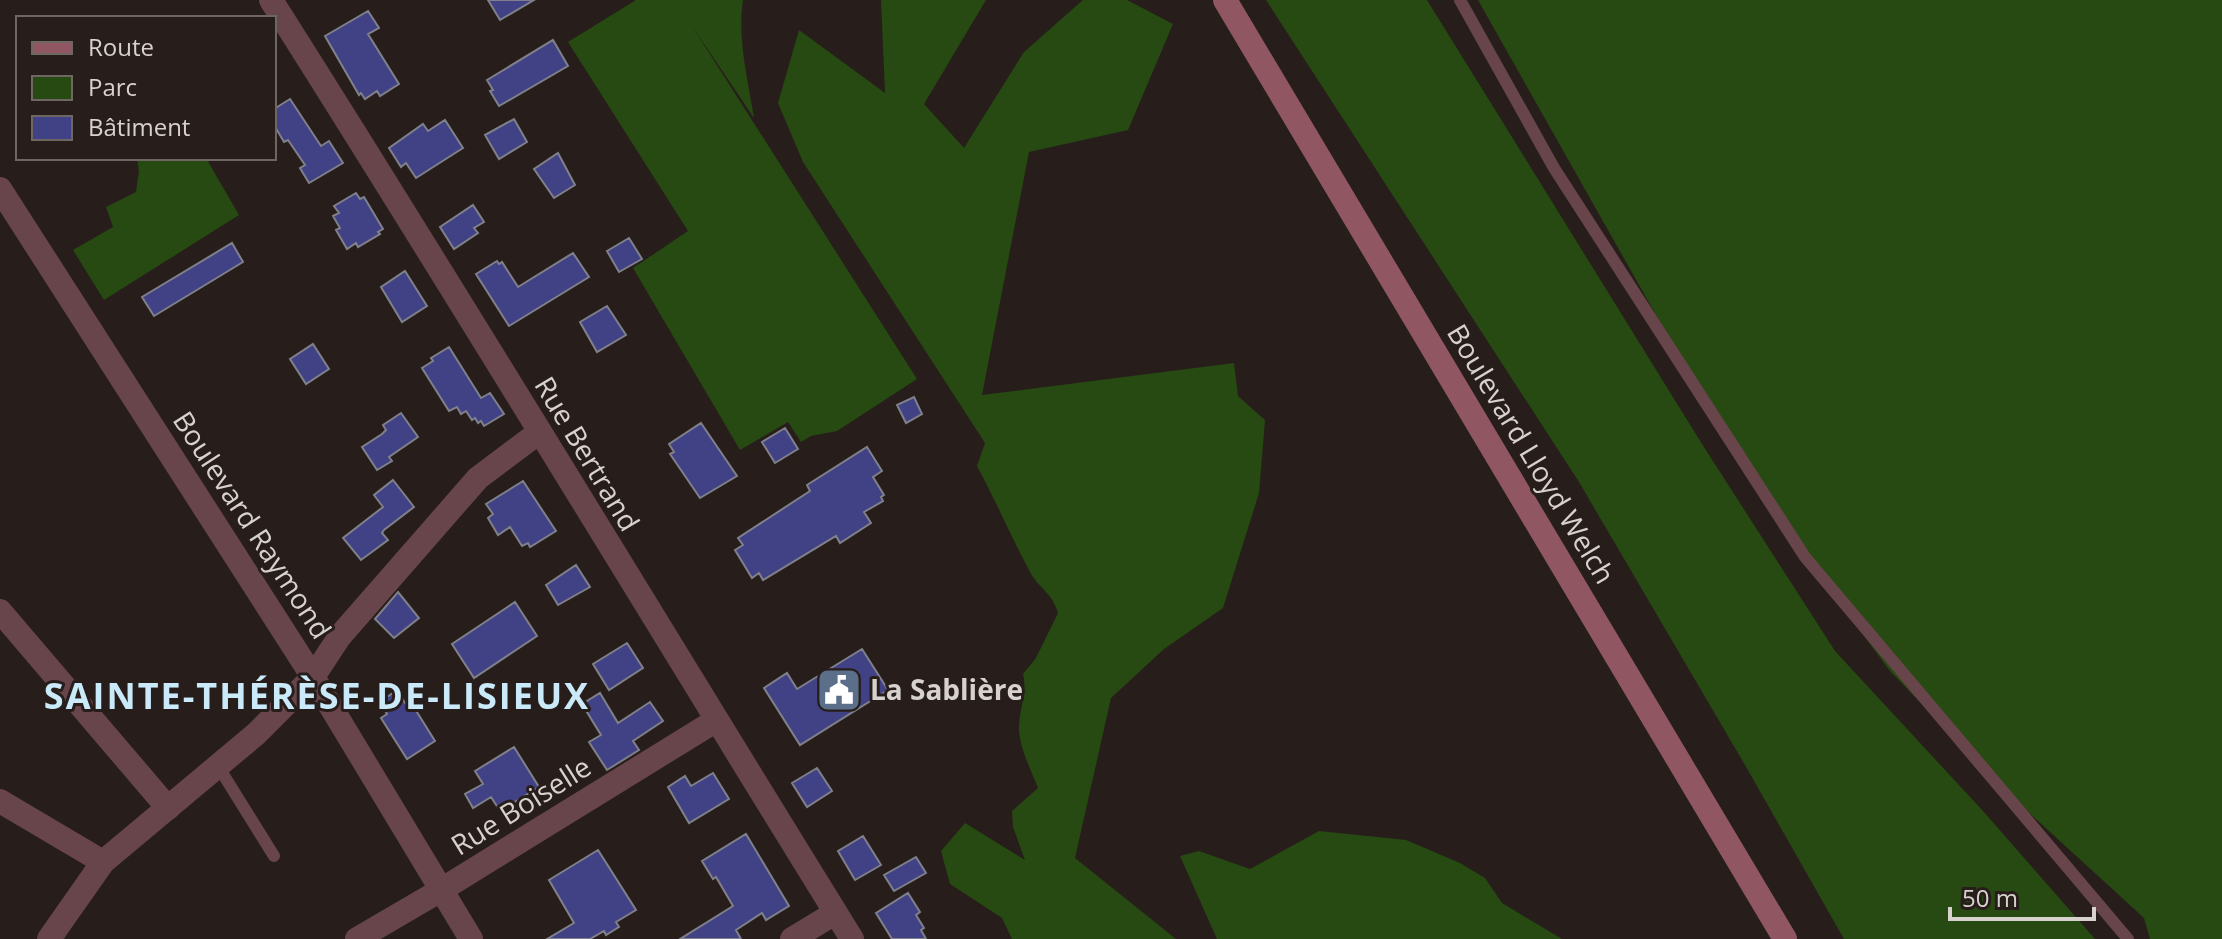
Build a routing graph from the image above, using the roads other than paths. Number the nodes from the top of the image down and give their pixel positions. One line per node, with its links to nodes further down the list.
1 (271, 0): 5 (street, Rue Bertrand)
2 (1225, 0): 21 (main road, Boulevard Lloyd Welch)
3 (1460, 0): 22 (lane)
4 (0, 189): 7 (street, Boulevard Raymond)
5 (538, 433): 7 (street); 8 (street, Rue Bertrand)
6 (0, 611): 11 (street)
7 (313, 677): 9 (street); 14 (street, Boulevard Raymond)
8 (715, 721): 14 (street, Rue Boiselle); 15 (street, Rue Bertrand)
9 (218, 766): 11 (street); 12 (lane)
10 (0, 801): 13 (street)
11 (168, 808): 13 (street)
12 (274, 856)
13 (103, 862): 16 (street)
14 (441, 890): 17 (street, Rue Boiselle); 18 (street, Boulevard Raymond)
15 (835, 913): 19 (street); 20 (street, Rue Bertrand)
16 (49, 939)
17 (357, 939)
18 (471, 939)
19 (792, 939)
20 (852, 939)
21 (1785, 939)
22 (2128, 939)

